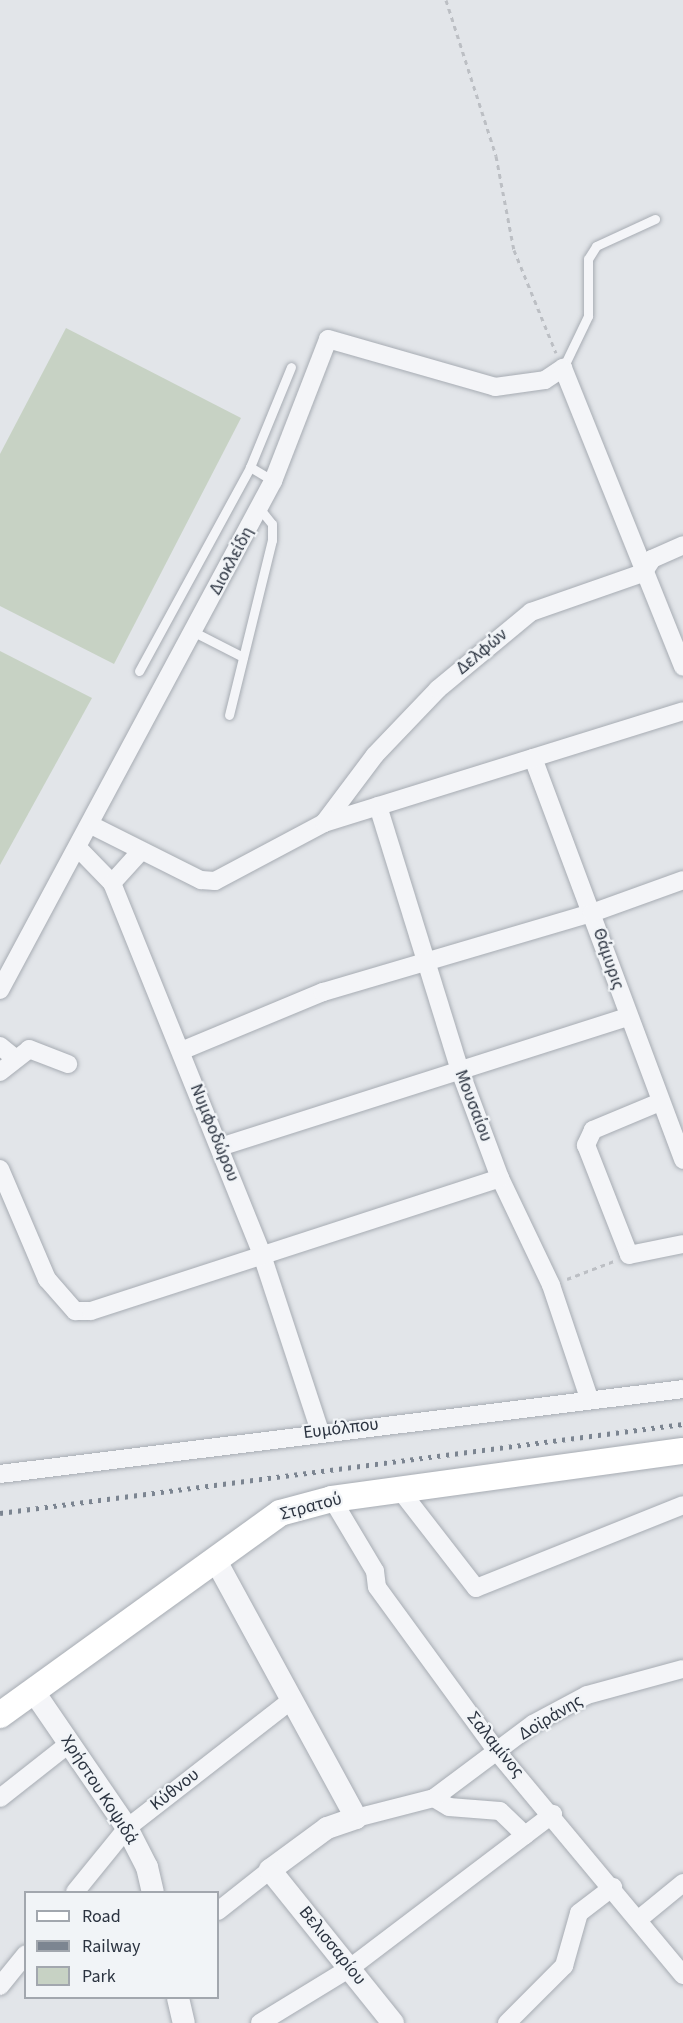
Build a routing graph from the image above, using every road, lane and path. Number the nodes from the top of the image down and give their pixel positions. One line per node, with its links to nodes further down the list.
1 (446, 0): 4 (path)
2 (655, 219): 4 (lane)
3 (291, 368): 5 (lane)
4 (563, 368): 6 (street, Διοκλείδη); 9 (street)
5 (250, 467): 6 (lane); 13 (lane)
6 (273, 481): 7 (street, Διοκλείδη)
7 (259, 508): 10 (street, Διοκλείδη); 11 (lane)
8 (683, 545): 9 (street, Δελφών)
9 (643, 573): 12 (street); 18 (street, Δελφών)
10 (195, 632): 11 (lane); 19 (street, Διοκλείδη)
11 (243, 657): 15 (lane)
12 (683, 667)
13 (139, 671)
14 (683, 711): 16 (street)
15 (229, 715)
16 (533, 758): 17 (street); 24 (street, Θάμυρις)
17 (378, 806): 18 (street); 25 (street, Μουσαίου)
18 (324, 823): 21 (street)
19 (93, 826): 20 (street, Διοκλείδη); 21 (street)
20 (80, 850): 23 (street, Νυμφοδώρου); 26 (street, Διοκλείδη)
21 (141, 851): 23 (street)
22 (683, 880): 24 (street)
23 (112, 883): 29 (street, Νυμφοδώρου)
24 (592, 913): 25 (street); 27 (street, Θάμυρις)
25 (423, 962): 29 (street); 32 (street, Μουσαίου)
26 (0, 990)
27 (628, 1017): 32 (street); 34 (street, Θάμυρις)
28 (0, 1046): 30 (street)
29 (181, 1051): 35 (street, Νυμφοδώρου)
30 (15, 1058): 31 (street); 33 (street)
31 (68, 1064)
32 (460, 1071): 35 (street); 38 (street, Μουσαίου)
33 (0, 1072)
34 (660, 1102): 36 (street, Θάμυρις); 41 (street)
35 (220, 1147): 40 (street, Νυμφοδώρου)
36 (683, 1160)
37 (0, 1169): 40 (street)
38 (500, 1178): 40 (street); 42 (street, Μουσαίου)
39 (683, 1244): 41 (street)
40 (262, 1255): 45 (street, Νυμφοδώρου)
41 (629, 1256): 42 (path)
42 (551, 1286): 44 (street, Μουσαίου)
43 (683, 1389): 44 (street, Ευμόλπου)
44 (589, 1398): 45 (street, Ευμόλπου)
45 (320, 1431): 47 (street, Ευμόλπου)
46 (683, 1451): 48 (main road, Στρατού)
47 (0, 1474)
48 (400, 1490): 49 (main road, Στρατού); 50 (street)
49 (332, 1499): 51 (main road, Στρατού); 57 (street, Σαλαμίνος)
50 (683, 1505)
51 (214, 1560): 53 (main road, Στρατού); 54 (street)
52 (683, 1669): 57 (street, Δοϊράνης)
53 (34, 1692): 55 (main road, Στρατού); 56 (street, Χρήστου Κοψιδά)
54 (289, 1702): 61 (street); 62 (street, Κύθνου)
55 (0, 1715)
56 (70, 1743): 58 (street); 62 (street, Χρήστου Κοψιδά)
57 (498, 1752): 59 (street, Δοϊράνης); 60 (street, Σαλαμίνος)
58 (0, 1798)
59 (434, 1798): 61 (street, Δοϊράνης); 63 (street)
60 (553, 1814): 63 (street); 66 (street, Σαλαμίνος)
61 (356, 1818): 64 (street, Δοϊράνης)
62 (126, 1828): 67 (street, Κύθνου); 68 (street, Χρήστου Κοψιδά)
63 (525, 1835): 72 (street)
64 (270, 1870): 69 (street, Δοϊράνης); 72 (street, Βελισσαρίου)
65 (683, 1883): 70 (street)
66 (613, 1887): 70 (street, Σαλαμίνος); 79 (street)
67 (77, 1891)
68 (153, 1891)
69 (219, 1910)
70 (639, 1919): 73 (street, Σαλαμίνος)
71 (24, 1956): 74 (street)
72 (350, 1968): 77 (street); 78 (street, Βελισσαρίου)
73 (682, 1972)
74 (0, 1986)
75 (178, 1999): 76 (street)
76 (184, 2023)
77 (260, 2023)
78 (393, 2023)
79 (507, 2023)

